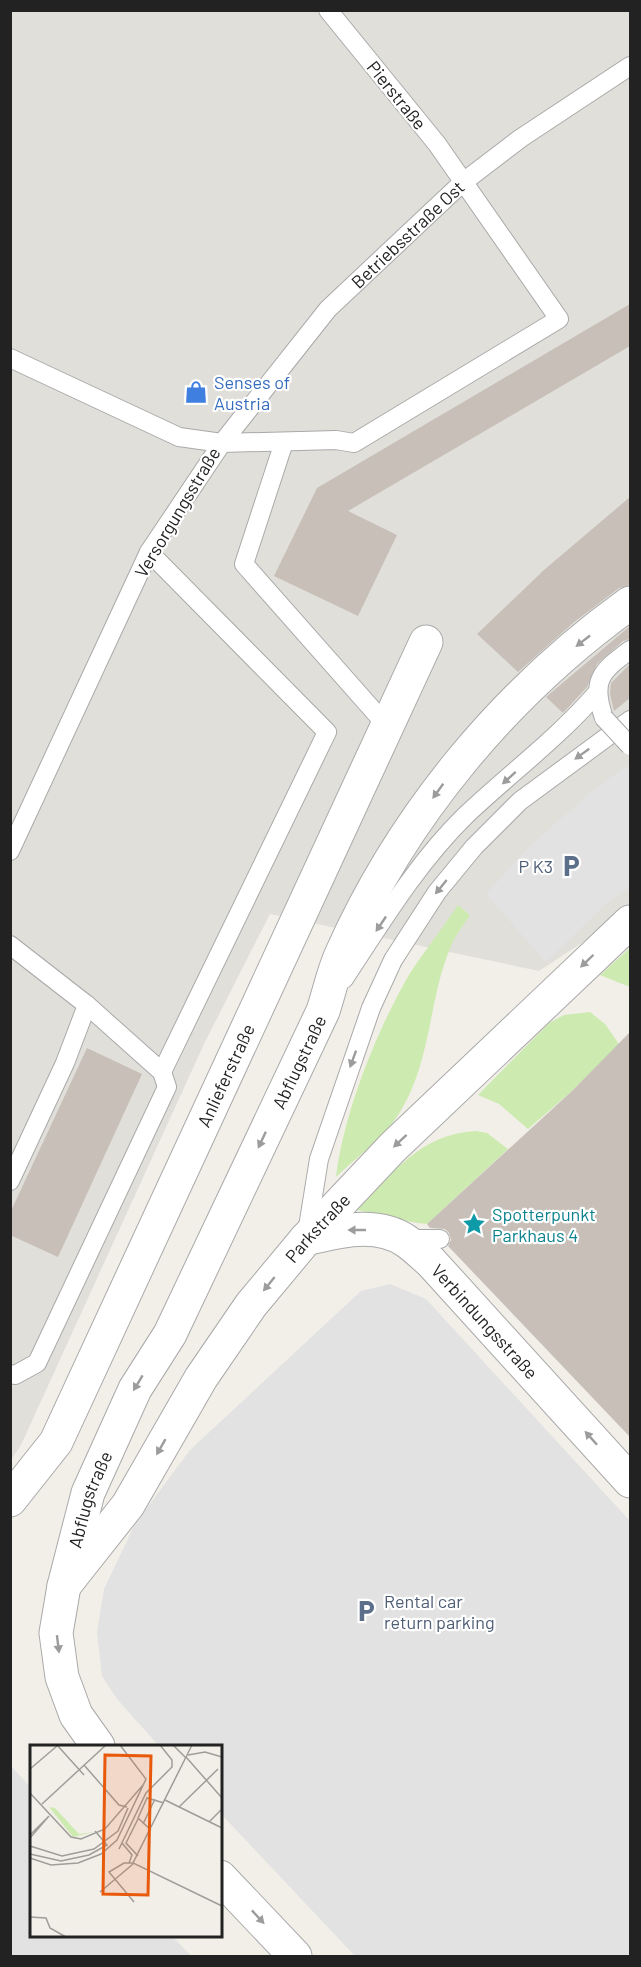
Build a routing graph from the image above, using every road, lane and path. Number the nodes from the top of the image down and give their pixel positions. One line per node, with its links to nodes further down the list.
1 (336, 12): 3 (lane, Pierstraße)
2 (630, 66): 3 (lane, Betriebsstraße Ost)
3 (462, 183): 5 (lane, Pierstraße); 6 (lane, Betriebsstraße Ost)
4 (10, 358): 6 (lane, Versorgungsstraße)
5 (284, 442): 6 (lane); 13 (lane)
6 (222, 443): 7 (lane, Versorgungsstraße)
7 (149, 552): 15 (lane, Versorgungsstraße); 20 (lane)
8 (630, 603): 19 (street, Abflugstraße, one-way to 19)
9 (426, 642): 13 (street, Anlieferstraße)
10 (630, 650): 11 (lane)
11 (596, 694): 14 (lane, bridge); 19 (lane, one-way to 19)
12 (630, 720): 22 (lane, one-way to 22)
13 (387, 726): 27 (street, Anlieferstraße)
14 (630, 746)
15 (10, 851)
16 (630, 922): 22 (street, Parkstraße, one-way to 22)
17 (10, 945): 18 (lane)
18 (87, 1005): 20 (lane); 21 (lane)
19 (323, 1011): 28 (street, Abflugstraße, one-way to 28)
20 (162, 1072): 25 (lane)
21 (10, 1181)
22 (306, 1239): 23 (street, Verbindungsstraße, one-way to 22); 28 (street, Parkstraße, one-way to 28)
23 (404, 1239): 24 (lane); 26 (street, Verbindungsstraße, one-way to 23)
24 (440, 1239)
25 (10, 1374)
26 (630, 1481)
27 (10, 1500)
28 (64, 1586): 29 (street, Abflugstraße, one-way to 29)
29 (97, 1745)
30 (222, 1879): 31 (street, one-way to 31)
31 (295, 1956)

